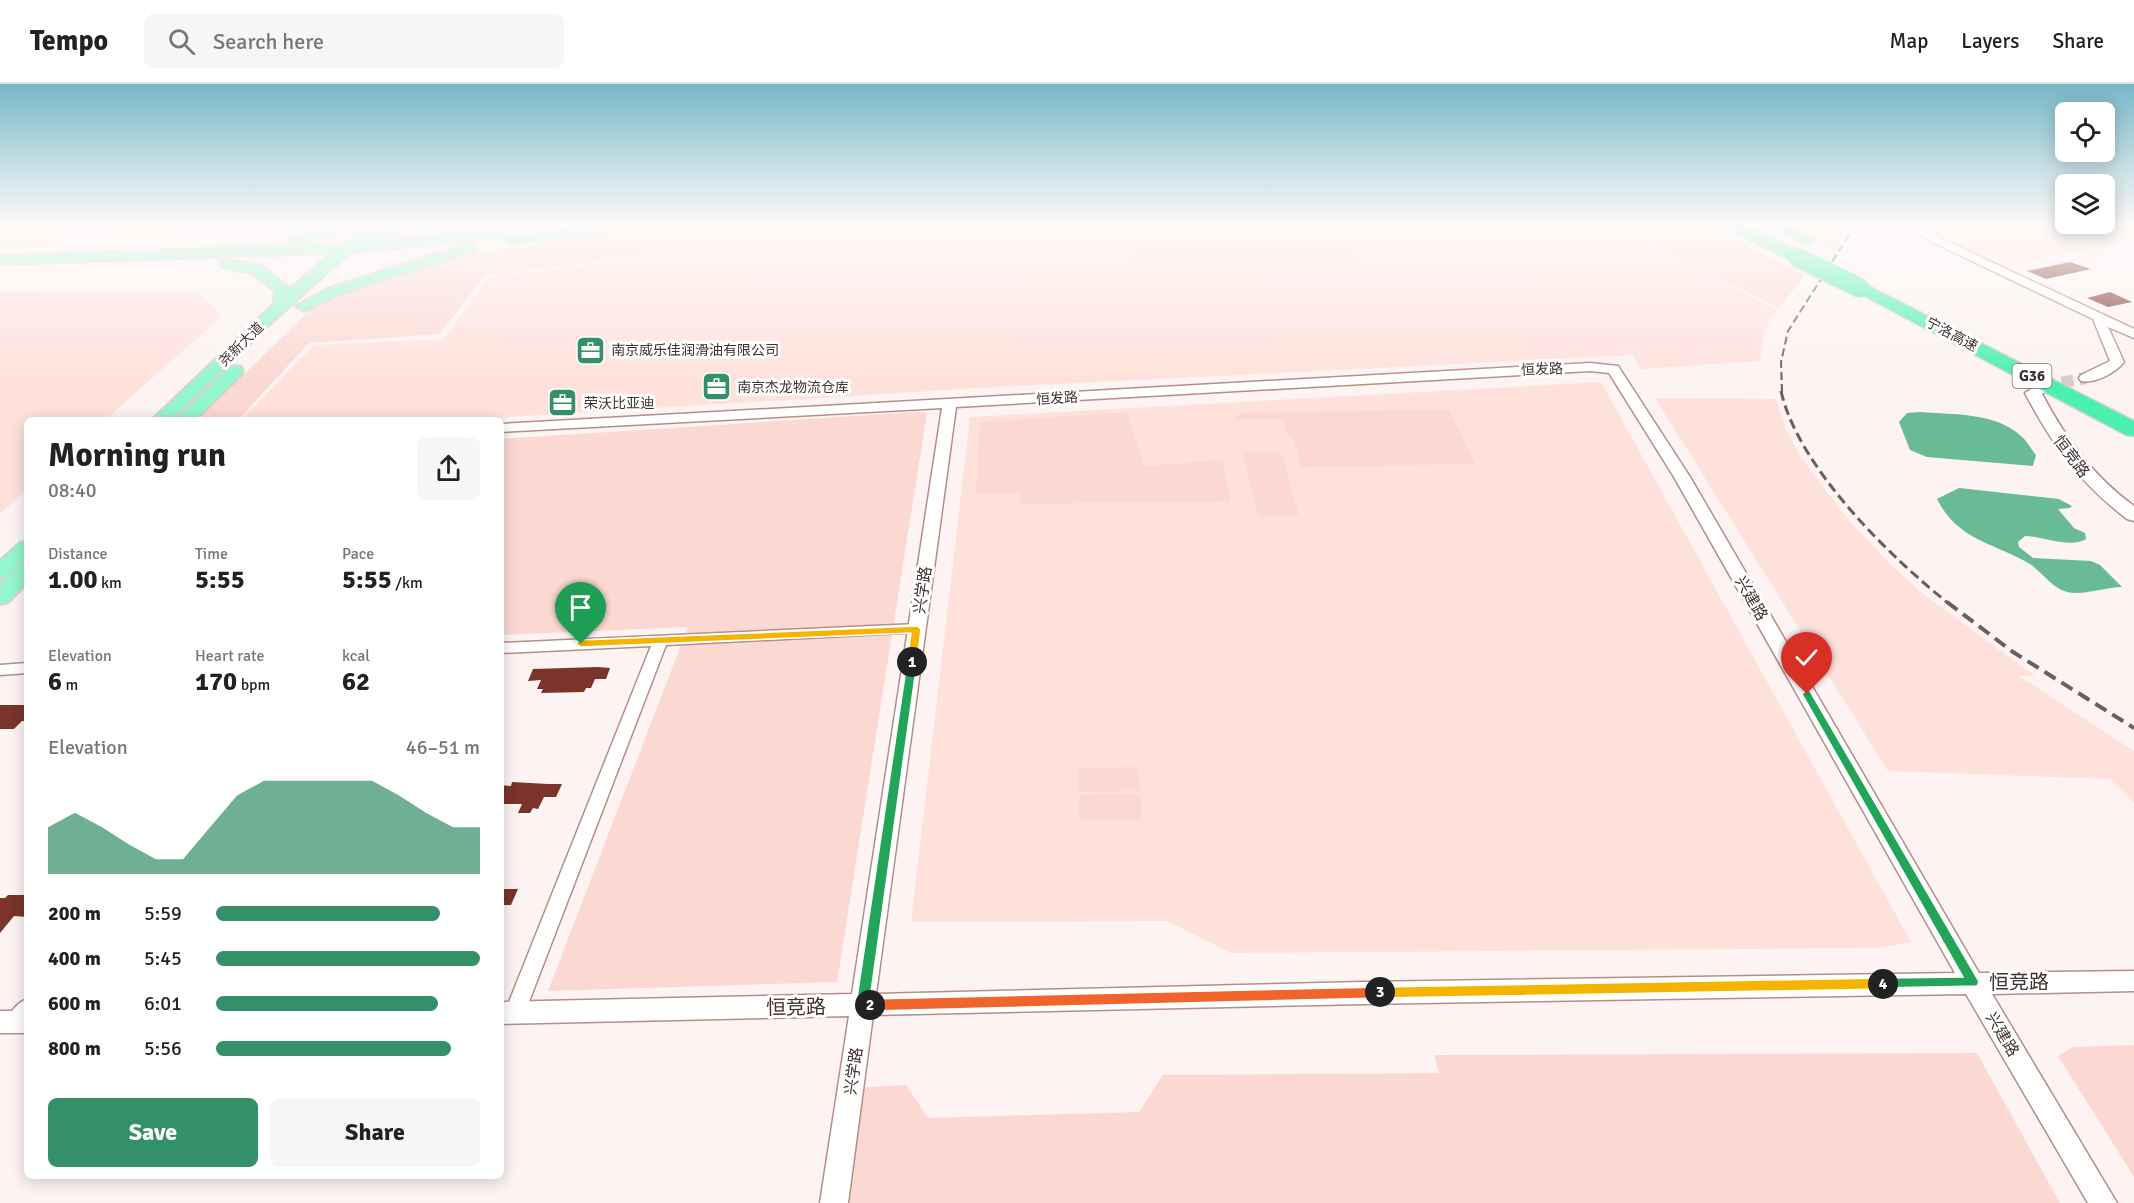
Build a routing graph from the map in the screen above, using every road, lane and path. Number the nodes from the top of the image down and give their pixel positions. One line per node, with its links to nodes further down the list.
1 (266, 276): 10 (main road)
2 (325, 276): 10 (main road, 尧新大道)
3 (330, 276): 9 (main road, 尧新大道)
4 (380, 276): 9 (main road)
5 (1854, 276): 8 (highway, bridge)
6 (1859, 276): 8 (highway)
7 (2014, 276): 11 (street)
8 (1863, 281): 18 (highway, 宁洛高速 / G36); 22 (highway, 宁洛高速 / G36)
9 (304, 306): 10 (main road, 尧新大道)
10 (285, 313): 19 (main road, 尧新大道)
11 (2098, 316): 12 (street); 15 (street)
12 (2134, 334)
13 (249, 358): 20 (main road, 尧新大道)
14 (1613, 369): 17 (street, 恒发路); 34 (street, 兴建路)
15 (2086, 378)
16 (2044, 386): 23 (main road, 恒竞路)
17 (949, 405): 21 (street, 恒发路); 28 (street, 兴学路)
18 (2134, 411)
19 (164, 417)
20 (187, 417)
21 (504, 428)
22 (2134, 430)
23 (2134, 515)
24 (24, 550): 25 (main road)
25 (0, 572)
26 (24, 574): 27 (main road)
27 (0, 597)
28 (917, 629): 29 (street); 35 (street, 兴学路)
29 (662, 639): 30 (street); 36 (street)
30 (504, 648)
31 (24, 669): 32 (street)
32 (0, 670)
33 (2134, 981): 34 (street, 恒竞路)
34 (1972, 982): 35 (street, 恒竞路); 38 (street, 兴建路)
35 (862, 1005): 36 (street, 恒竞路); 37 (street, 兴学路)
36 (508, 1012)
37 (834, 1203)
38 (2103, 1203)

